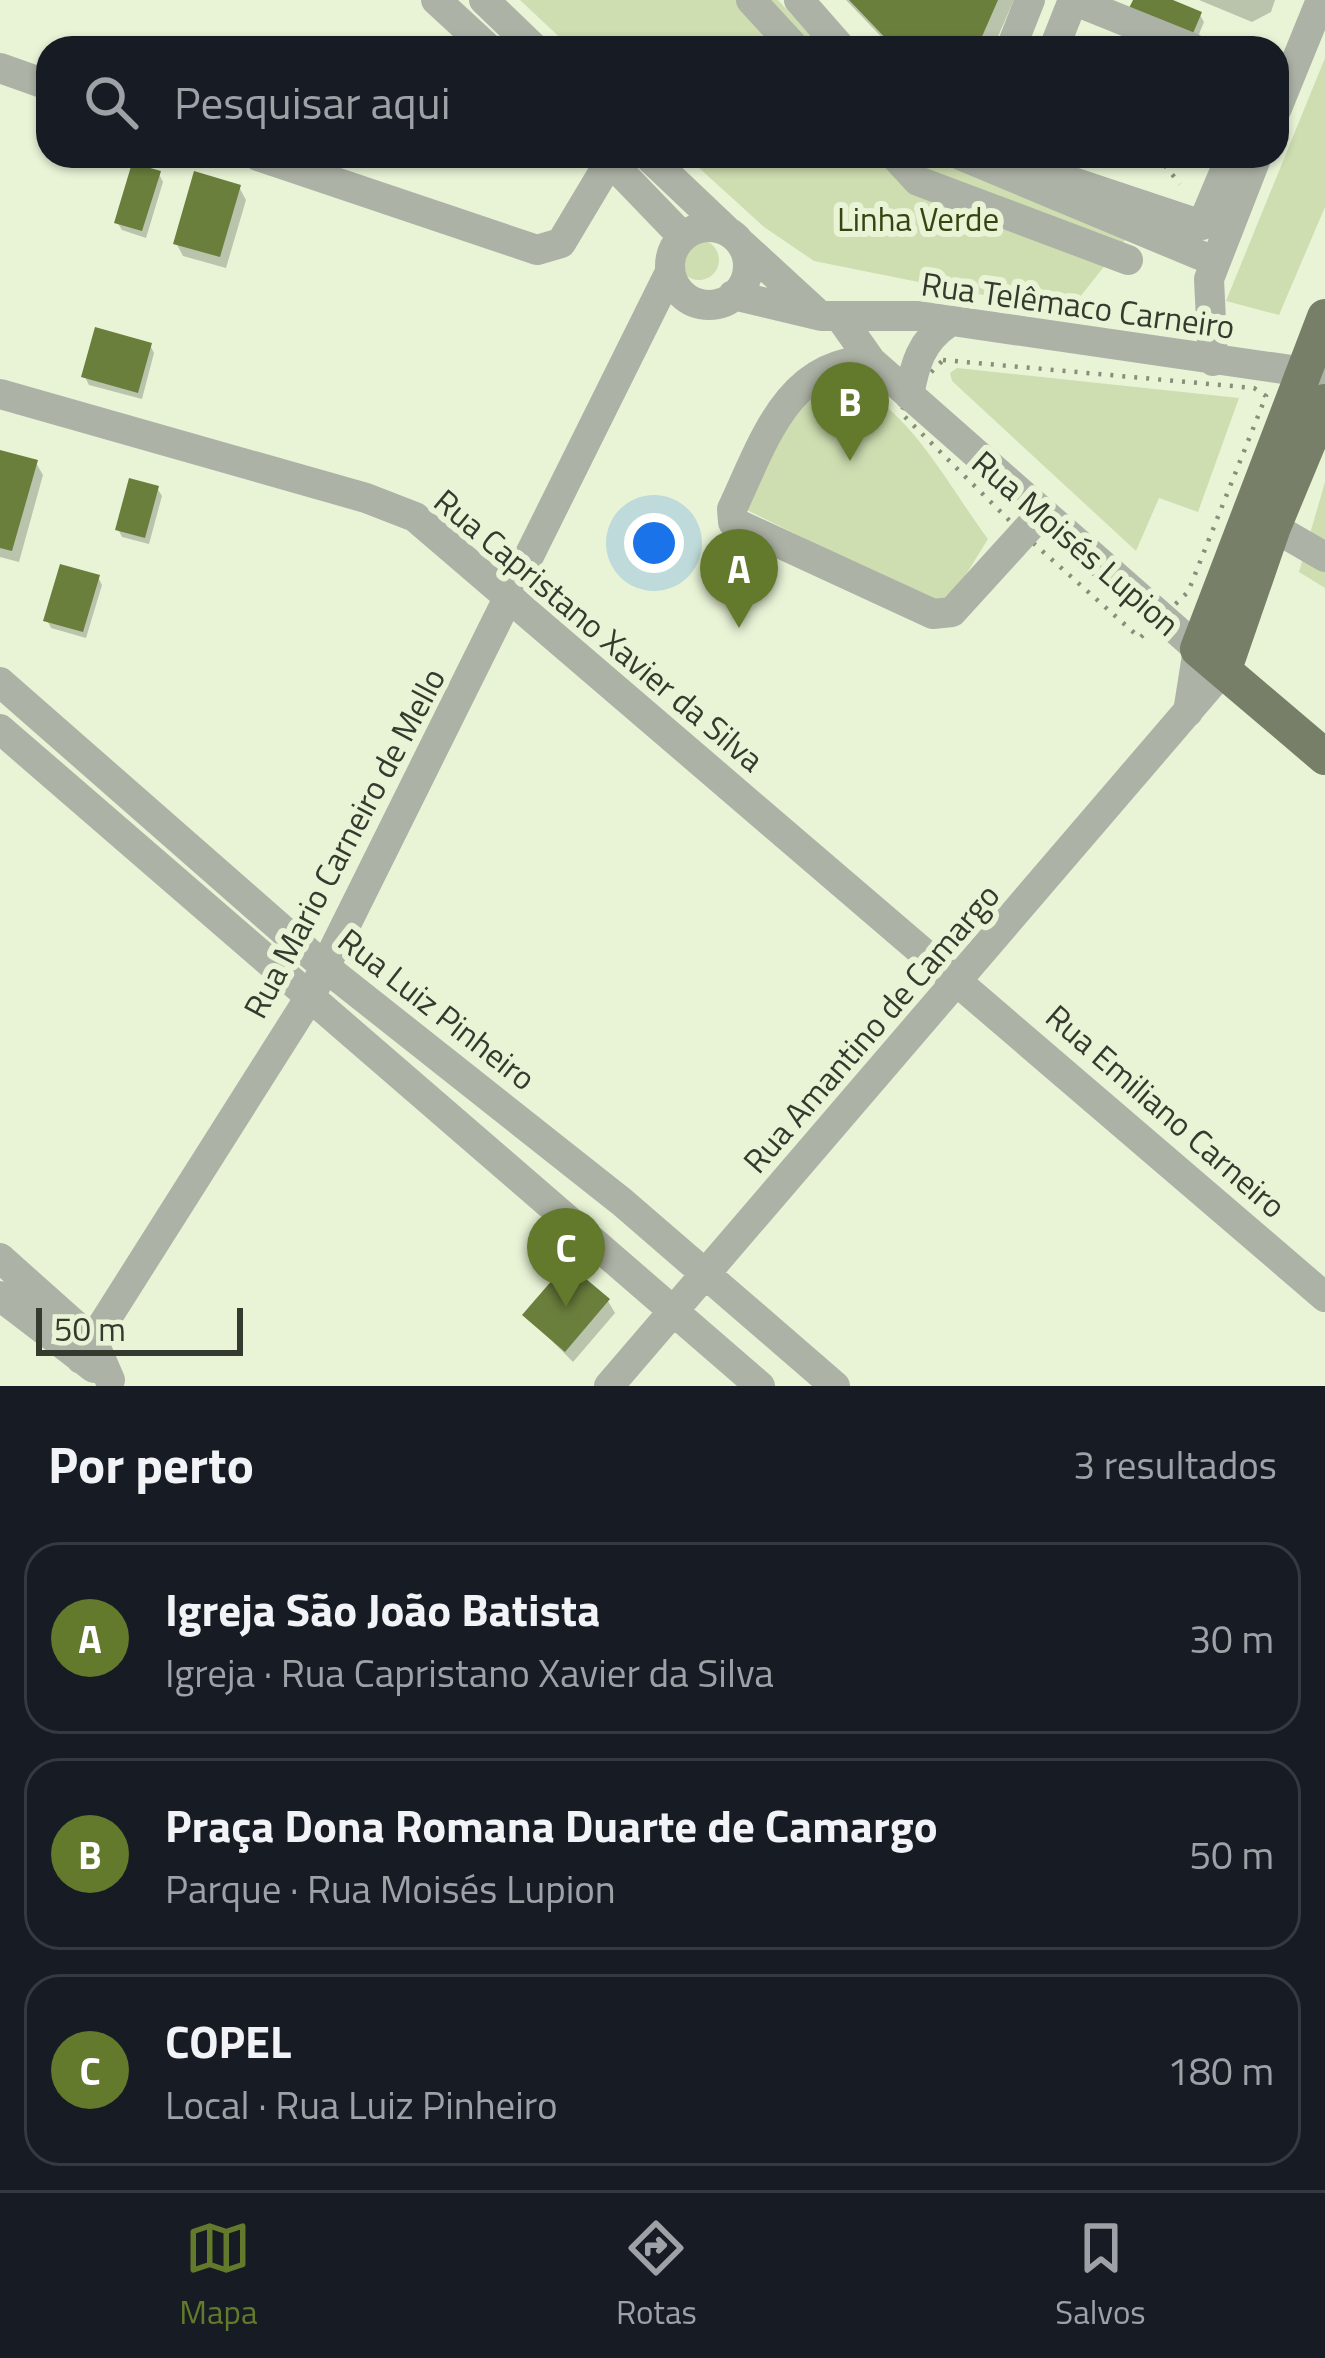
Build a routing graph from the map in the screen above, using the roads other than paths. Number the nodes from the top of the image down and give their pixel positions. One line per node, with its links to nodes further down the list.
1 (436, 0): 7 (street)
2 (484, 0): 8 (street)
3 (751, 0): 9 (street)
4 (799, 0): 10 (street)
5 (1030, 0): 11 (street)
6 (1321, 0): 15 (street)
7 (475, 36)
8 (522, 36)
9 (784, 36)
10 (830, 36)
11 (1015, 36)
12 (1059, 36): 13 (street)
13 (1162, 36)
14 (0, 68): 16 (street)
15 (1289, 79)
16 (36, 81)
17 (294, 168): 18 (street)
18 (602, 168)
19 (616, 168): 26 (street)
20 (661, 168): 27 (street, Rua Moisés Lupion)
21 (906, 168): 28 (street)
22 (993, 168): 29 (street)
23 (1031, 168): 24 (street)
24 (1226, 168)
25 (1252, 168): 29 (street)
26 (682, 237): 27 (street); 30 (street)
27 (735, 238): 31 (street); 33 (street, Rua Moisés Lupion)
28 (1128, 260)
29 (1214, 261): 38 (street)
30 (670, 272): 32 (street); 36 (street, Rua Mario Carneiro de Mello)
31 (733, 295): 32 (street); 33 (street)
32 (702, 304): 36 (street)
33 (830, 317): 35 (street, Rua Telêmaco Carneiro); 37 (street, Rua Moisés Lupion)
34 (1325, 317): 39 (main road)
35 (948, 322): 38 (street, Rua Telêmaco Carneiro); 41 (street)
36 (637, 342): 47 (street, Rua Mario Carneiro de Mello)
37 (871, 361): 41 (street, Rua Moisés Lupion); 45 (street)
38 (1213, 361): 39 (street, Rua Telêmaco Carneiro)
39 (1314, 373): 44 (main road)
40 (0, 394): 47 (street, Rua Capristano Xavier da Silva)
41 (909, 395): 45 (street, Rua Moisés Lupion)
42 (1325, 402): 43 (main road)
43 (1313, 460): 44 (main road)
44 (1268, 512): 46 (street); 48 (main road)
45 (1032, 523): 48 (street, Rua Moisés Lupion)
46 (1325, 557)
47 (508, 603): 54 (street, Rua Mario Carneiro de Mello); 55 (street, Rua Capristano Xavier da Silva)
48 (1211, 659): 51 (main road, Rua Moisés Lupion); 55 (street, Rua Amantino de Camargo)
49 (0, 682): 52 (street, Rua Luiz Pinheiro)
50 (0, 729): 53 (street, Rua Luiz Pinheiro)
51 (1325, 757)
52 (241, 893): 53 (street); 54 (street, Rua Luiz Pinheiro)
53 (221, 921): 56 (street, Rua Luiz Pinheiro)
54 (325, 968): 56 (street, Rua Mario Carneiro de Mello); 57 (street, Rua Luiz Pinheiro)
55 (960, 981): 62 (street, Rua Amantino de Camargo); 64 (street, Rua Emiliano Carneiro)
56 (310, 997): 59 (street, Rua Luiz Pinheiro); 66 (street, Rua Mario Carneiro de Mello)
57 (578, 1166): 58 (street, Rua Luiz Pinheiro); 59 (street)
58 (622, 1202): 60 (street); 62 (street, Rua Luiz Pinheiro)
59 (546, 1204): 60 (street, Rua Luiz Pinheiro)
60 (589, 1241): 65 (street, Rua Luiz Pinheiro)
61 (0, 1258): 66 (street)
62 (704, 1276): 65 (street, Rua Amantino de Camargo); 70 (street, Rua Luiz Pinheiro)
63 (0, 1296): 66 (street)
64 (1325, 1297)
65 (674, 1311): 68 (street, Rua Amantino de Camargo); 69 (street, Rua Luiz Pinheiro)
66 (87, 1350): 67 (street)
67 (114, 1383)
68 (609, 1386)
69 (760, 1386)
70 (835, 1386)

